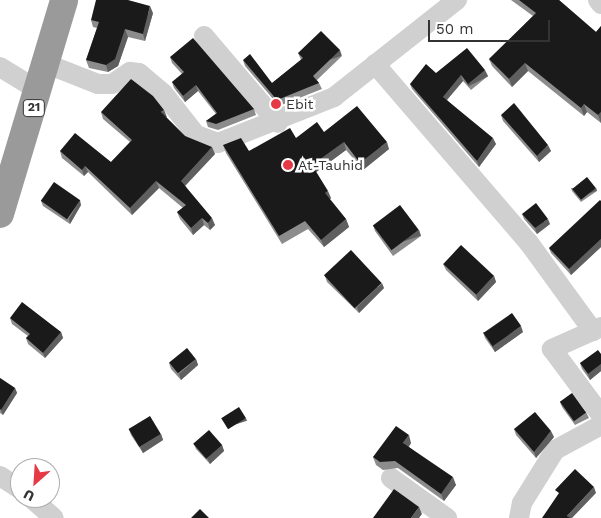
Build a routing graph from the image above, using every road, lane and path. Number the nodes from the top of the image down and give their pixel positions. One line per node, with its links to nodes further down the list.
1 (64, 0): 6 (highway, 21)
2 (457, 0): 7 (street)
3 (598, 0): 4 (street)
4 (601, 4)
5 (204, 36): 10 (street)
6 (47, 64): 9 (highway, 21); 10 (street)
7 (375, 64): 10 (street); 12 (street)
8 (0, 67): 9 (street)
9 (39, 91): 11 (highway, 21)
10 (278, 123)
11 (0, 214)
12 (597, 329): 13 (street)
13 (601, 415)
14 (601, 425): 19 (street)
15 (391, 478): 18 (street)
16 (42, 508): 17 (street)
17 (54, 518)
18 (448, 518)
19 (519, 518)

